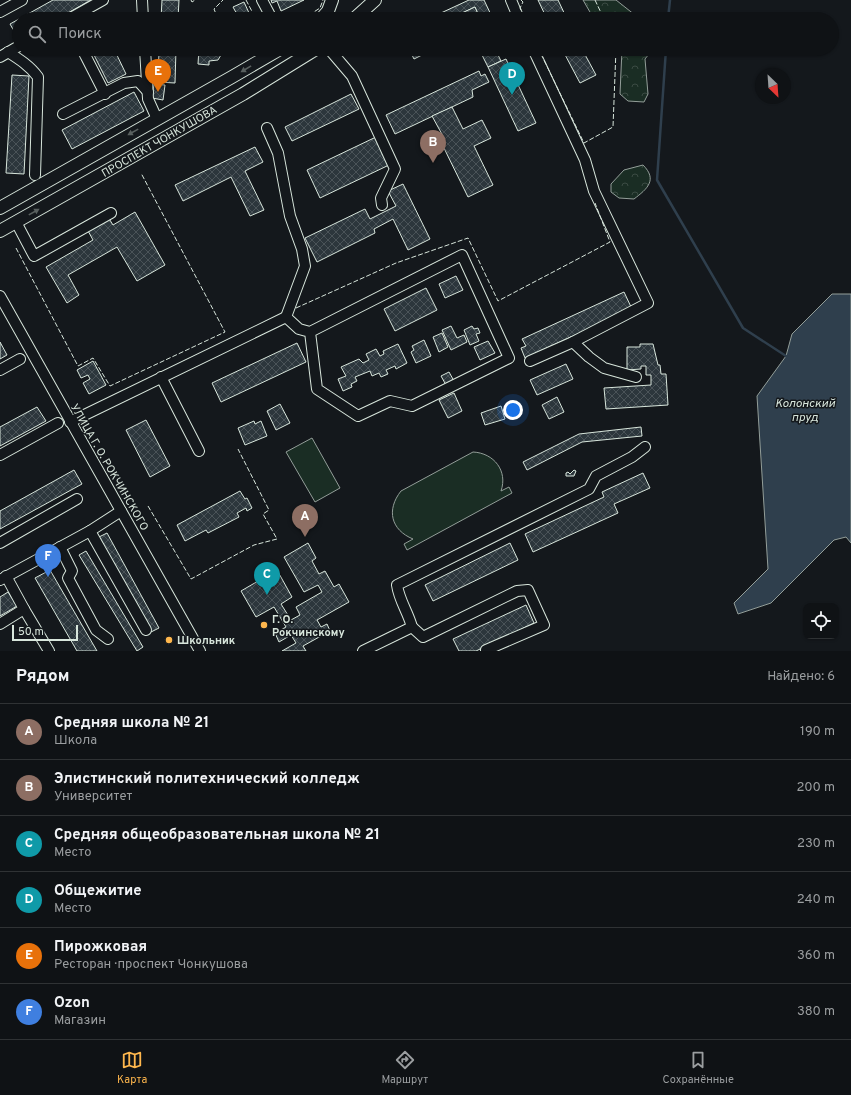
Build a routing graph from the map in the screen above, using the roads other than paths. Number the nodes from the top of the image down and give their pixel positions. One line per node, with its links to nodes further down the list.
1 (22, 0): 8 (street)
2 (103, 0): 9 (street)
3 (142, 0): 10 (street)
4 (262, 0): 11 (street)
5 (332, 0): 12 (main road)
6 (375, 0): 13 (main road)
7 (511, 0): 14 (street)
8 (0, 12)
9 (82, 12)
10 (143, 12)
11 (268, 12)
12 (326, 12)
13 (362, 12)
14 (516, 12)
15 (4, 55): 28 (street)
16 (86, 56): 23 (street)
17 (145, 56): 22 (street)
18 (268, 56): 25 (main road, ПРОСПЕКТ ЧОНКУШОВА, one-way to 25)
19 (305, 56): 29 (main road, ПРОСПЕКТ ЧОНКУШОВА)
20 (335, 56): 30 (street)
21 (536, 56): 38 (street)
22 (148, 92): 23 (street); 25 (street)
23 (105, 94): 24 (street)
24 (63, 114)
25 (157, 119): 27 (main road, ПРОСПЕКТ ЧОНКУШОВА, one-way to 27)
26 (267, 128): 36 (street)
27 (81, 161): 29 (main road); 31 (main road, ПРОСПЕКТ ЧОНКУШОВА)
28 (35, 175)
29 (92, 179): 33 (main road, ПРОСПЕКТ ЧОНКУШОВА, one-way to 29)
30 (382, 205)
31 (0, 208)
32 (111, 213): 33 (street)
33 (16, 222): 34 (main road, ПРОСПЕКТ ЧОНКУШОВА)
34 (0, 231)
35 (0, 296): 44 (street, УЛИЦА Г. О. РОКЧИНСКОГО)
36 (286, 317): 37 (street); 42 (street)
37 (310, 332): 37 (street)
38 (573, 342): 40 (street); 43 (street)
39 (20, 358): 41 (street)
40 (530, 361)
41 (0, 370)
42 (161, 377): 44 (street); 47 (street)
43 (636, 377)
44 (70, 422): 50 (street, УЛИЦА Г. О. РОКЧИНСКОГО)
45 (58, 423): 48 (street)
46 (645, 447): 57 (street)
47 (199, 451)
48 (0, 455)
49 (77, 499): 52 (street)
50 (121, 511): 51 (street); 61 (street, УЛИЦА Г. О. РОКЧИНСКОГО)
51 (90, 531): 53 (street); 58 (street)
52 (0, 543)
53 (60, 547): 54 (street); 59 (street)
54 (3, 578): 55 (street)
55 (24, 609): 56 (street); 60 (street)
56 (0, 624)
57 (412, 627): 62 (street); 63 (street)
58 (146, 630)
59 (108, 639)
60 (49, 651)
61 (200, 651)
62 (363, 651)
63 (486, 651)

